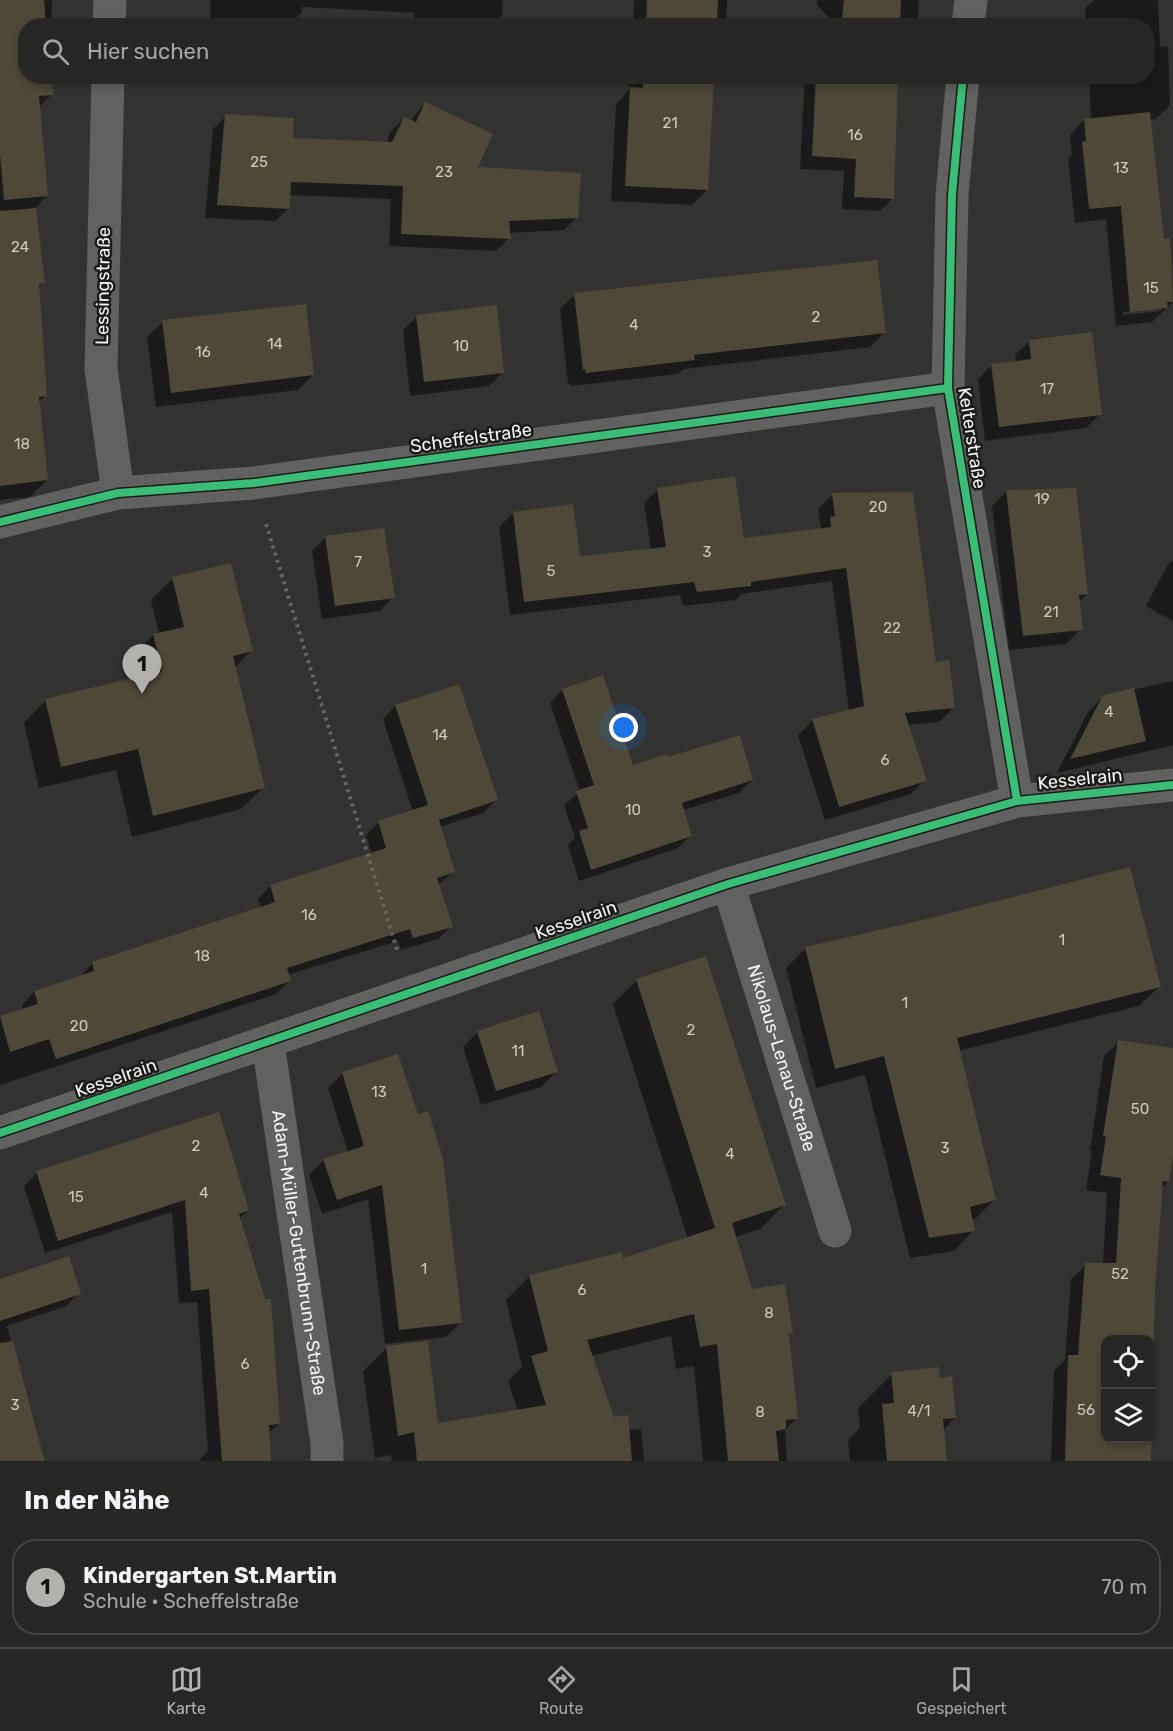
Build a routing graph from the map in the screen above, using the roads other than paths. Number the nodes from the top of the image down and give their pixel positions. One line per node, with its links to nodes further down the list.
1 (110, 0): 3 (street)
2 (970, 0): 4 (street)
3 (109, 18)
4 (969, 18)
5 (108, 84): 8 (street, Lessingstraße)
6 (962, 84): 7 (street, Kelterstraße)
7 (948, 388): 8 (street, Scheffelstraße); 11 (street, Kelterstraße)
8 (118, 494): 9 (street, Scheffelstraße)
9 (0, 522)
10 (1173, 785): 11 (street, Kesselrain)
11 (1017, 801): 12 (street, Kesselrain)
12 (728, 884): 13 (street, Kesselrain); 15 (street, Nikolaus-Lenau-Straße)
13 (268, 1043): 14 (street, Kesselrain); 16 (street, Adam-Müller-Guttenbrunn-Straße)
14 (0, 1133)
15 (835, 1231)
16 (327, 1461)

